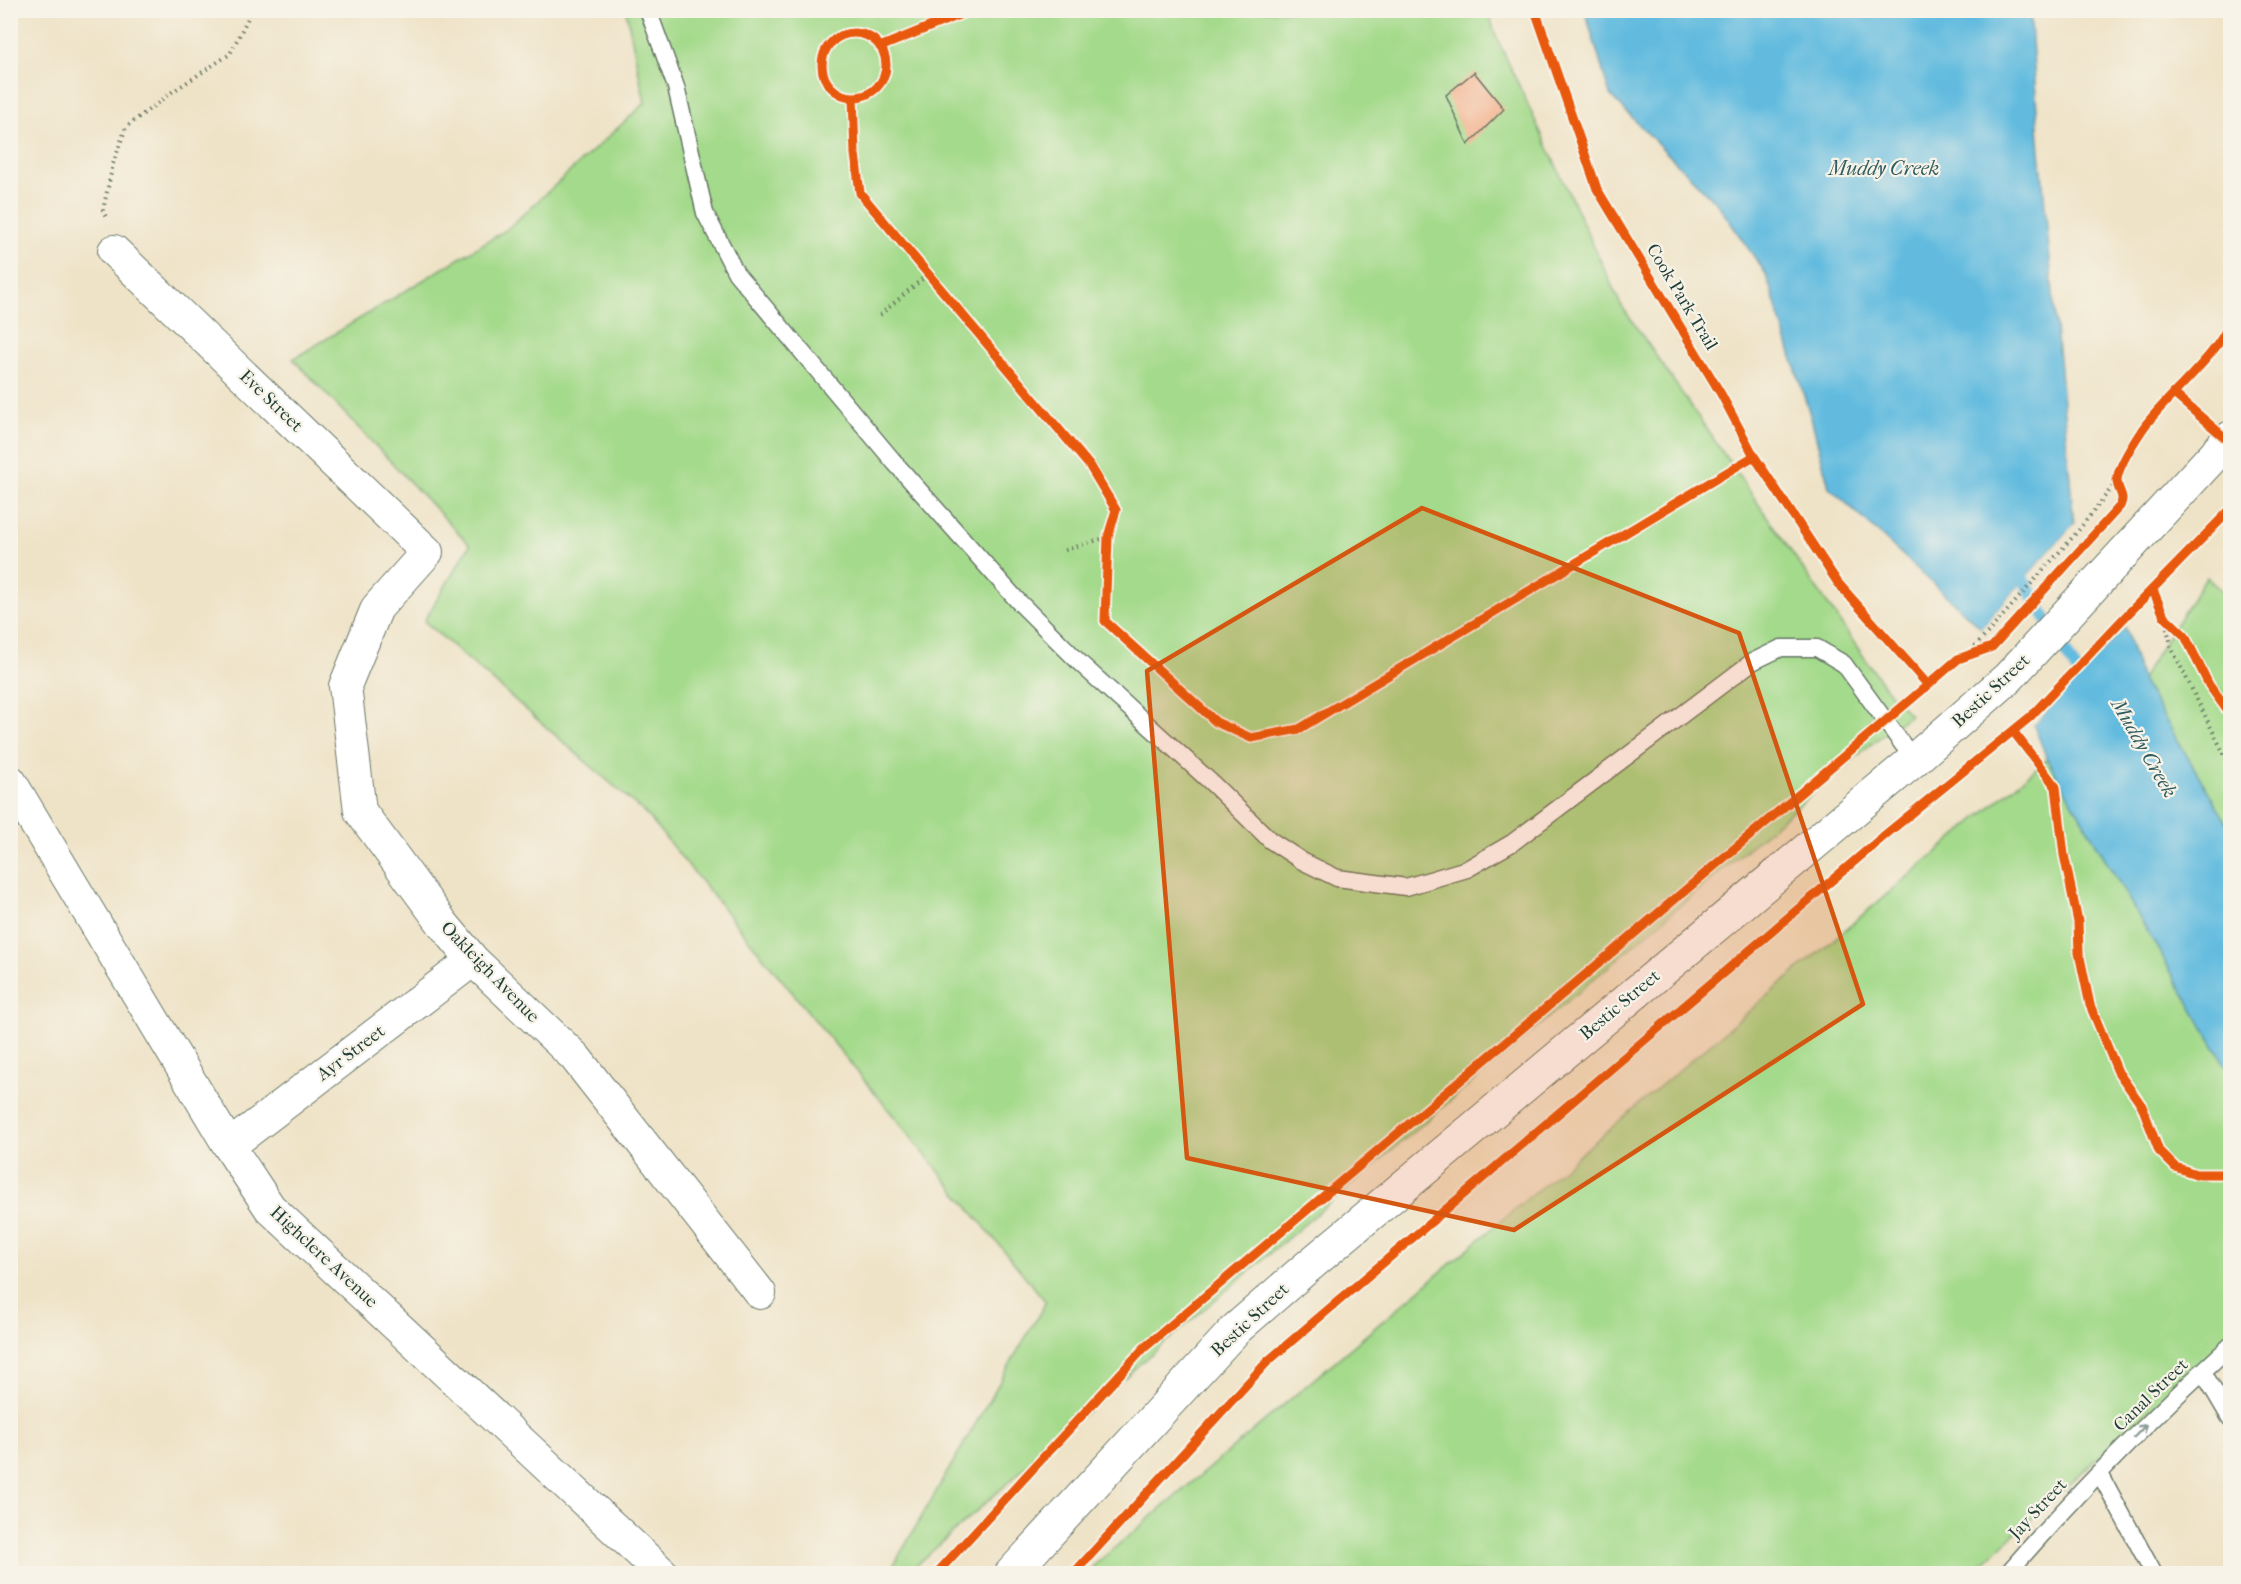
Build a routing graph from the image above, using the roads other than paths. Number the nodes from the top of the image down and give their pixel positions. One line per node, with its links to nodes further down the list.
1 (648, 10): 5 (lane)
2 (114, 251): 4 (street, Eve Street)
3 (2230, 438): 5 (main road, Bestic Street)
4 (427, 552): 7 (street, Oakleigh Avenue)
5 (1914, 760): 15 (main road, Bestic Street)
6 (10, 781): 8 (street, Highclere Avenue)
7 (473, 960): 8 (street, Ayr Street); 9 (street, Oakleigh Avenue)
8 (229, 1146): 14 (street, Highclere Avenue)
9 (760, 1293)
10 (2230, 1346): 11 (lane, Canal Street)
11 (2203, 1372): 12 (lane); 13 (lane, Canal Street, one-way to 11)
12 (2230, 1418)
13 (2099, 1472): 16 (lane, Jay Street); 17 (lane)
14 (663, 1574)
15 (1011, 1574)
16 (2007, 1574)
17 (2154, 1574)

